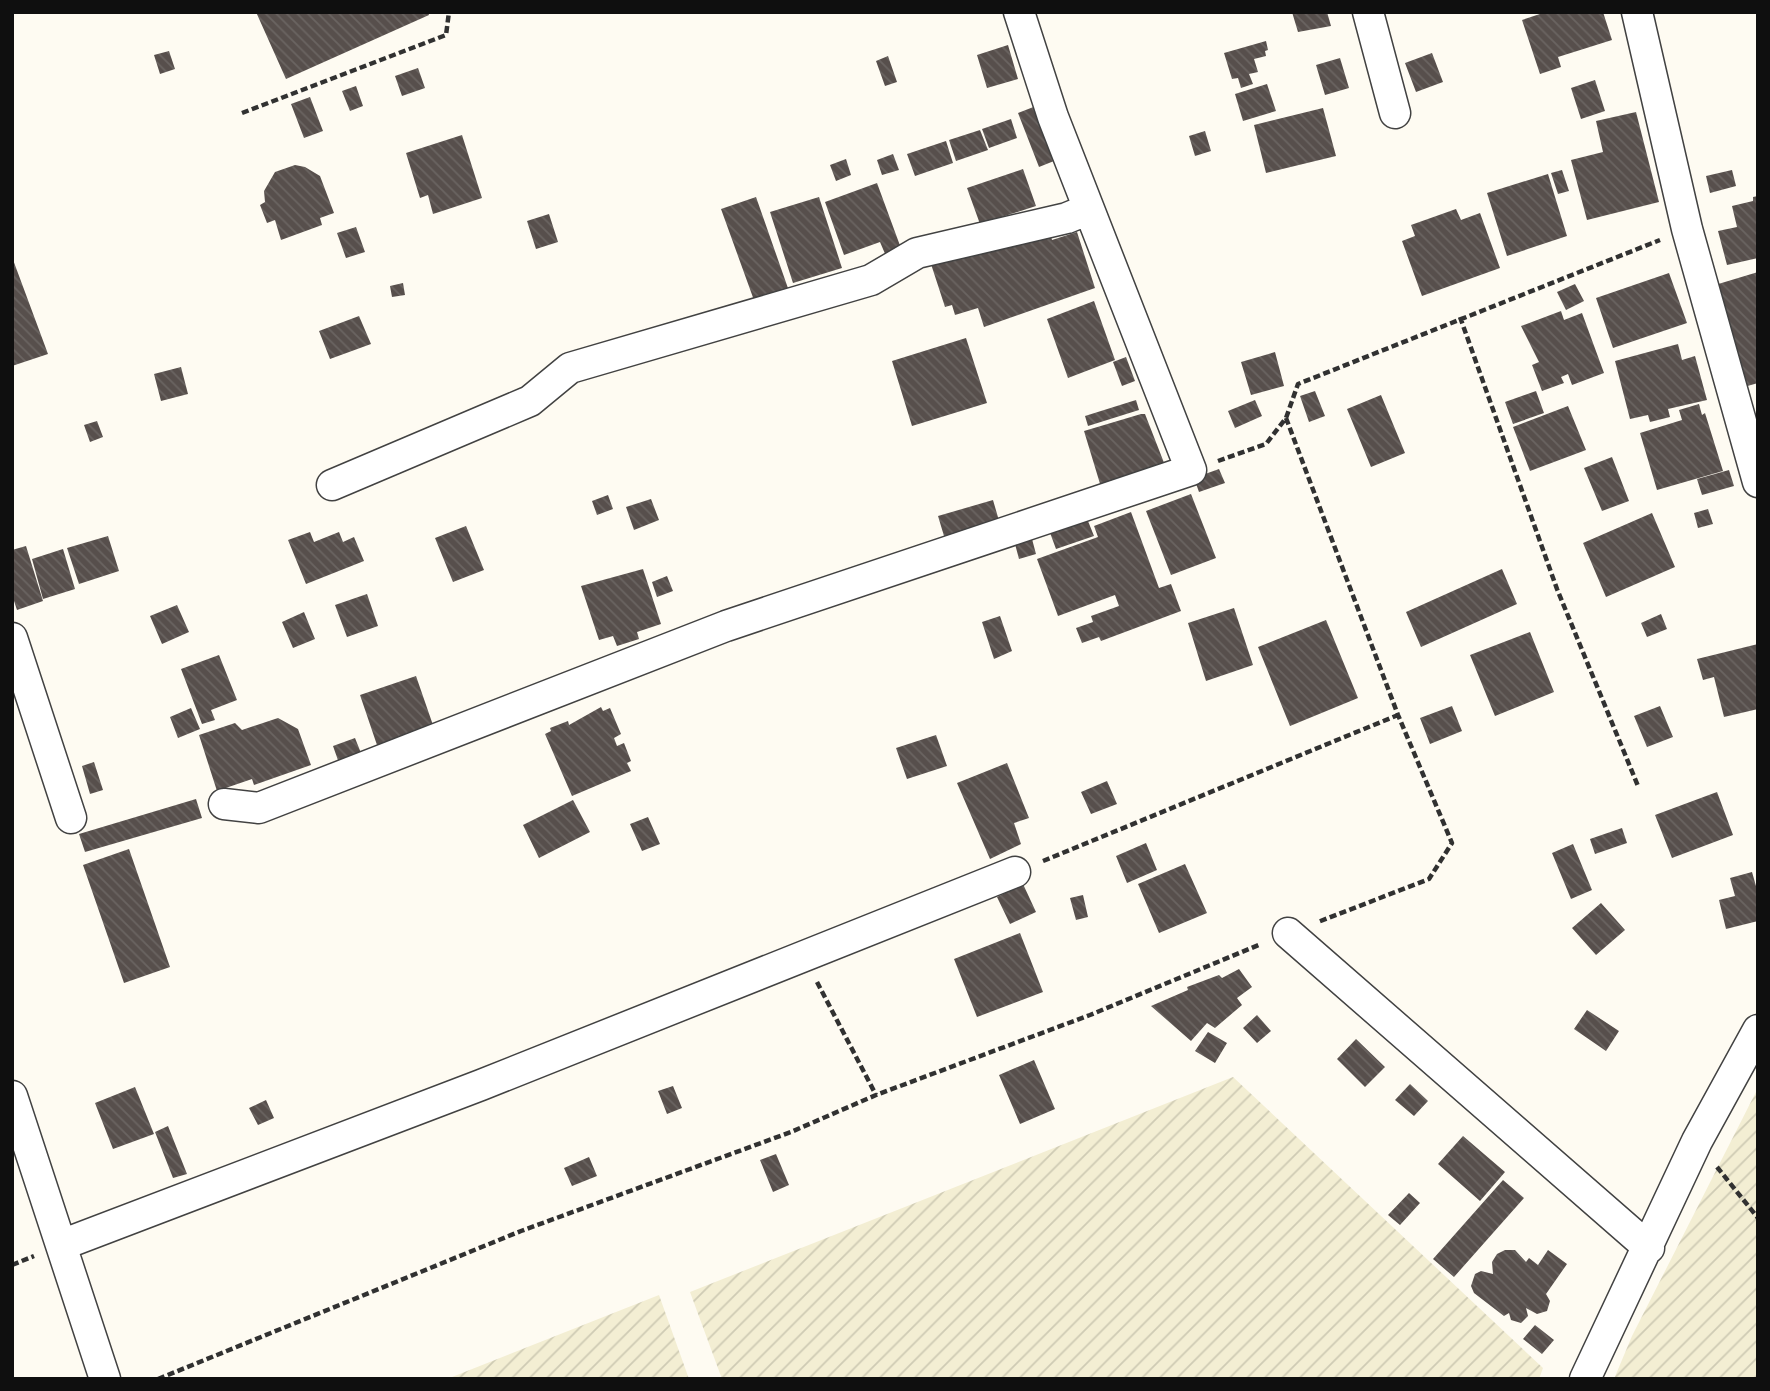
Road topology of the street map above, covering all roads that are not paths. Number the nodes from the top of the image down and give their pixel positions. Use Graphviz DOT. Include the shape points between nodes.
graph roads {
  1 [pos="1019,12"];
  2 [pos="1368,12"];
  3 [pos="1637,12"];
  4 [pos="1395,113"];
  5 [pos="1089,209"];
  6 [pos="1758,482"];
  7 [pos="332,485"];
  8 [pos="12,638"];
  9 [pos="224,804"];
  10 [pos="71,818"];
  11 [pos="1015,872"];
  12 [pos="1288,933"];
  13 [pos="1758,1030"];
  14 [pos="12,1096"];
  15 [pos="64,1244"];
  16 [pos="1649,1248"];
  17 [pos="105,1379"];
  18 [pos="1585,1379"];
  1 -- 5 [label="street"];
  2 -- 4 [label="street"];
  3 -- 6 [label="street" via="1687,229"];
  5 -- 7 [label="street" via="918,253 871,280 570,368 530,401"];
  5 -- 9 [label="street" via="1191,470 726,626 259,808"];
  8 -- 10 [label="street"];
  11 -- 15 [label="street" via="468,1090"];
  12 -- 16 [label="street"];
  13 -- 16 [label="street" via="1697,1142"];
  14 -- 15 [label="street"];
  15 -- 17 [label="street"];
  16 -- 18 [label="street"];
}
